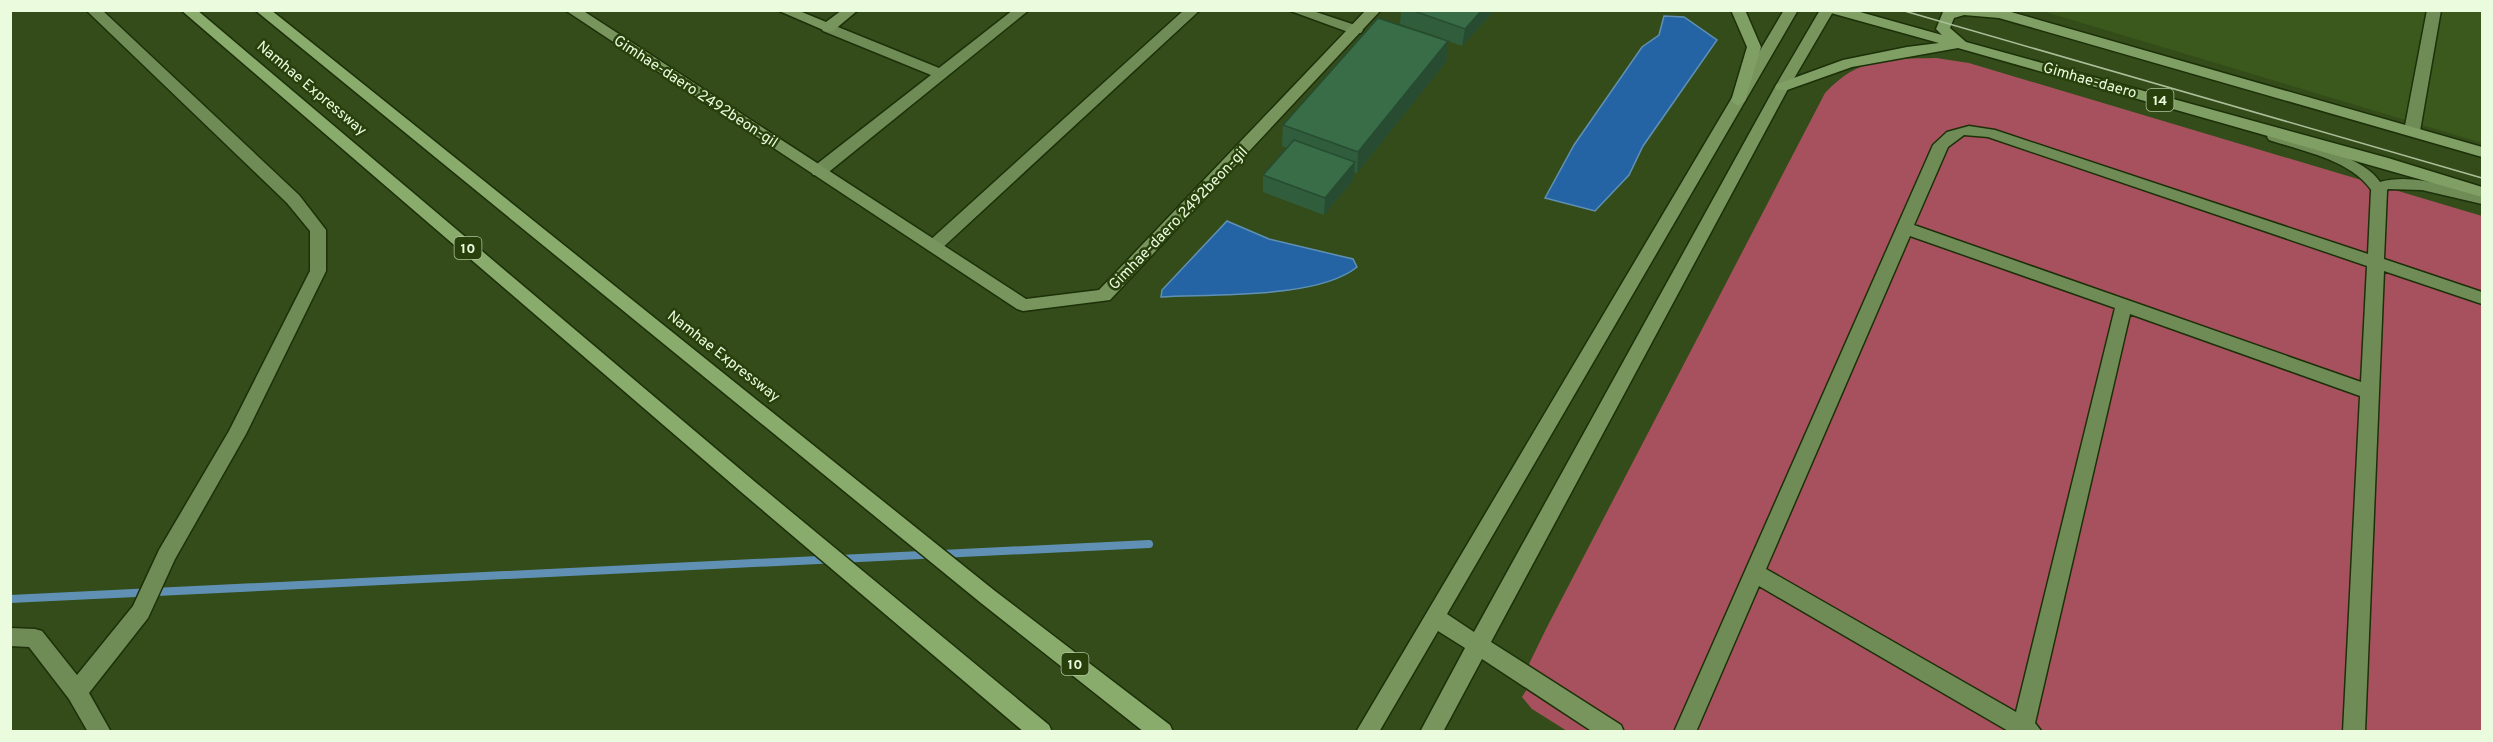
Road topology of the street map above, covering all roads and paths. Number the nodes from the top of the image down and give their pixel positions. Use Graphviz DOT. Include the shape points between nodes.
graph roads {
  1 [pos="93,10"];
  2 [pos="188,10"];
  3 [pos="572,10"];
  4 [pos="784,10"];
  5 [pos="851,10"];
  6 [pos="1022,10"];
  7 [pos="1193,10"];
  8 [pos="1295,10"];
  9 [pos="1374,10"];
  10 [pos="1737,10"];
  11 [pos="1791,10"];
  12 [pos="1827,10"];
  13 [pos="1836,10"];
  14 [pos="2434,10"];
  15 [pos="264,12"];
  16 [pos="1992,12"];
  17 [pos="828,28"];
  18 [pos="1356,30"];
  19 [pos="1963,45"];
  20 [pos="941,74"];
  21 [pos="1782,87"];
  22 [pos="2114,87"];
  23 [pos="1738,101"];
  24 [pos="2412,131"];
  25 [pos="2482,152"];
  26 [pos="819,171"];
  27 [pos="2379,191"];
  28 [pos="2482,192"];
  29 [pos="2482,200"];
  30 [pos="1905,228"];
  31 [pos="934,246"];
  32 [pos="2376,262"];
  33 [pos="2482,298"];
  34 [pos="2124,305"];
  35 [pos="2370,392"];
  36 [pos="1755,573"];
  37 [pos="1434,617"];
  38 [pos="10,637"];
  39 [pos="1478,645"];
  40 [pos="77,692"];
  41 [pos="2027,729"];
  42 [pos="100,732"];
  43 [pos="1041,732"];
  44 [pos="1162,732"];
  45 [pos="1367,732"];
  46 [pos="1431,732"];
  47 [pos="1612,732"];
  48 [pos="1686,732"];
  49 [pos="2354,732"];
  1 -- 40 [label="street" via="293,199 318,230 318,271 237,434 166,556 141,612"];
  2 -- 43 [label="highway, Namhae Expressway / 10"];
  3 -- 26 [label="main road, Gimhae-daero 2492beon-gil"];
  4 -- 17 [label="main road"];
  5 -- 17 [label="main road"];
  6 -- 20 [label="street"];
  7 -- 31 [label="street"];
  8 -- 18 [label="street"];
  9 -- 18 [label="main road, Gimhae-daero 2492beon-gil"];
  10 -- 23 [label="main road" via="1754,47"];
  11 -- 23 [label="main road"];
  12 -- 21 [label="main road"];
  13 -- 19 [label="main road, Gimhae-daero / 14"];
  14 -- 24 [label="street"];
  15 -- 44 [label="highway, Namhae Expressway / 10" via="988,597"];
  16 -- 19 [label="main road" via="1948,15 1943,28"];
  16 -- 24 [label="main road"];
  17 -- 20 [label="street"];
  18 -- 31 [label="main road, Gimhae-daero 2492beon-gil" via="1104,296 1023,304"];
  19 -- 21 [label="main road" via="1848,63"];
  19 -- 22 [label="main road, Gimhae-daero / 14"];
  20 -- 26 [label="street"];
  21 -- 39 [label="main road"];
  22 -- 27 [label="lane" via="2344,161 2370,177"];
  22 -- 28 [label="main road, Gimhae-daero / 14"];
  23 -- 37 [label="main road"];
  24 -- 25 [label="main road"];
  26 -- 31 [label="main road, Gimhae-daero 2492beon-gil"];
  27 -- 29 [label="lane" via="2384,185 2402,182"];
  27 -- 32 [label="street"];
  30 -- 32 [label="street" via="1941,145 1953,133 1968,129 1990,133"];
  30 -- 34 [label="street"];
  30 -- 36 [label="street"];
  32 -- 33 [label="street"];
  32 -- 35 [label="street"];
  34 -- 35 [label="street"];
  34 -- 41 [label="street"];
  35 -- 49 [label="street"];
  36 -- 41 [label="street"];
  36 -- 48 [label="street"];
  37 -- 39 [label="main road"];
  37 -- 45 [label="main road"];
  38 -- 40 [label="street" via="35,638"];
  39 -- 46 [label="main road"];
  39 -- 47 [label="main road"];
  40 -- 42 [label="street"];
}
